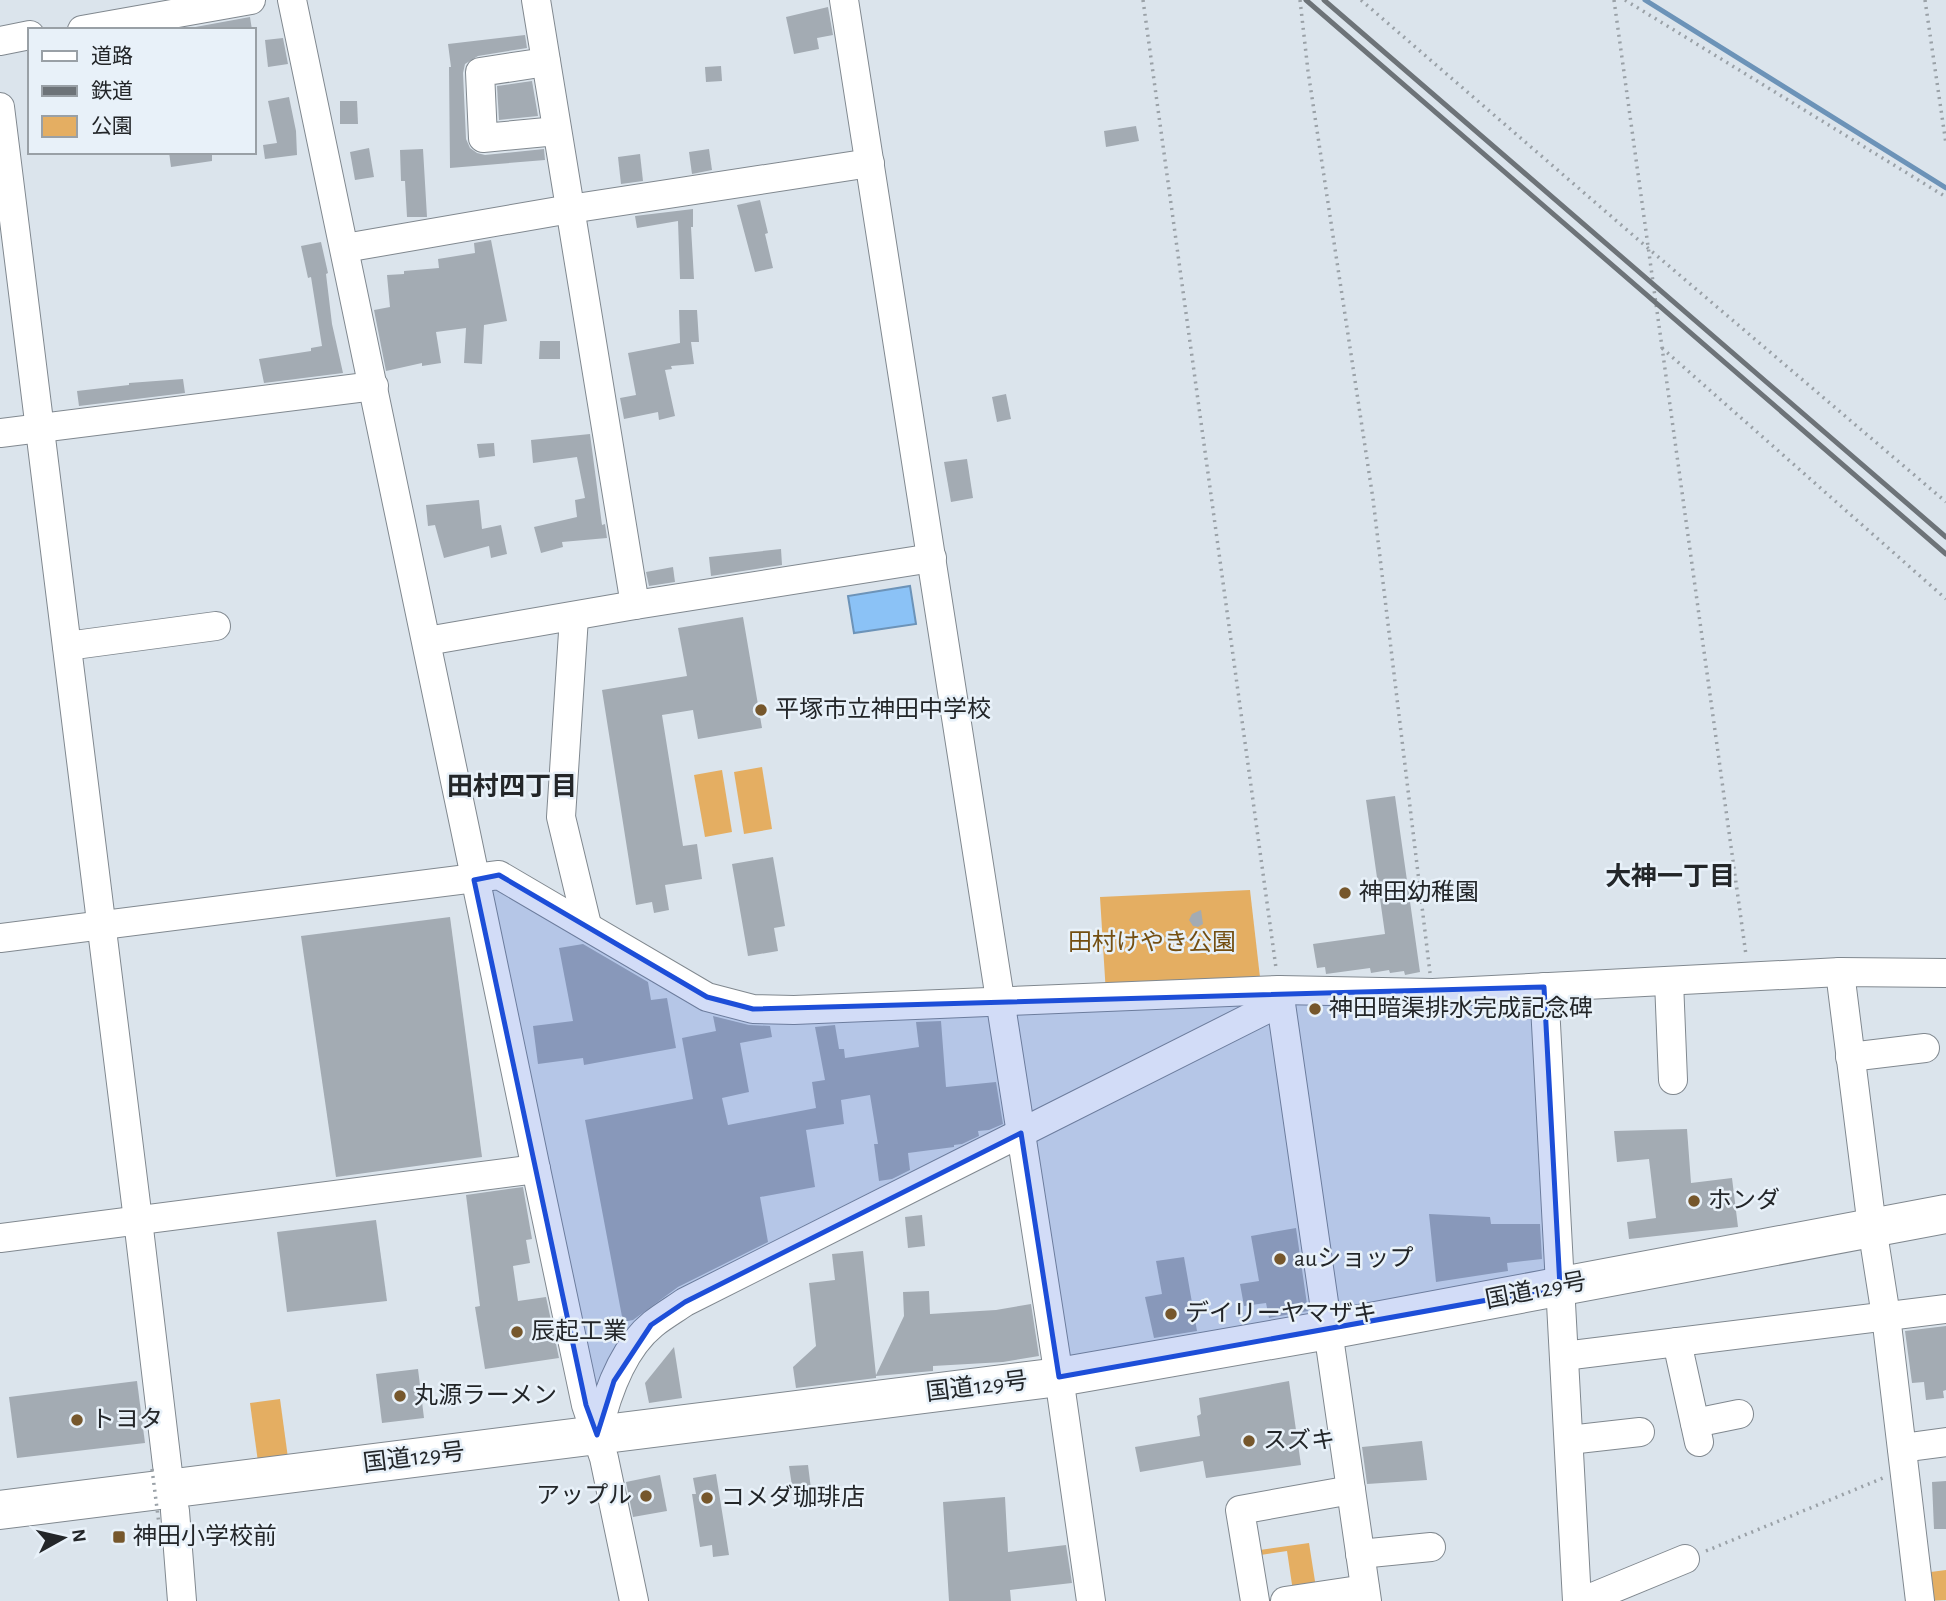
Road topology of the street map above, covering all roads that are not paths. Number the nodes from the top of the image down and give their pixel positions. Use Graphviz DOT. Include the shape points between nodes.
graph roads {
  1 [pos="251,0"];
  2 [pos="292,0"];
  3 [pos="537,0"];
  4 [pos="844,0"];
  5 [pos="93,28"];
  6 [pos="28,35"];
  7 [pos="0,41"];
  8 [pos="546,62"];
  9 [pos="0,107"];
  10 [pos="557,131"];
  11 [pos="870,163"];
  12 [pos="570,209"];
  13 [pos="345,248"];
  14 [pos="374,386"];
  15 [pos="41,428"];
  16 [pos="0,433"];
  17 [pos="932,558"];
  18 [pos="635,605"];
  19 [pos="574,617"];
  20 [pos="216,626"];
  21 [pos="427,641"];
  22 [pos="67,646"];
  23 [pos="474,880"];
  24 [pos="101,926"];
  25 [pos="587,926"];
  26 [pos="0,938"];
  27 [pos="1840,972"];
  28 [pos="1946,973"];
  29 [pos="1669,981"];
  30 [pos="1544,987"];
  31 [pos="1280,996"];
  32 [pos="1000,1002"];
  33 [pos="1925,1048"];
  34 [pos="1850,1057"];
  35 [pos="1673,1080"];
  36 [pos="1021,1133"];
  37 [pos="536,1169"];
  38 [pos="1946,1214"];
  39 [pos="138,1220"];
  40 [pos="0,1238"];
  41 [pos="1874,1239"];
  42 [pos="1946,1239"];
  43 [pos="1561,1298"];
  44 [pos="1946,1308"];
  45 [pos="1886,1316"];
  46 [pos="1330,1340"];
  47 [pos="1676,1342"];
  48 [pos="1564,1356"];
  49 [pos="1061,1388"];
  50 [pos="1739,1414"];
  51 [pos="1640,1432"];
  52 [pos="1569,1440"];
  53 [pos="1946,1443"];
  54 [pos="601,1446"];
  55 [pos="1903,1458"];
  56 [pos="1351,1490"];
  57 [pos="164,1501"];
  58 [pos="0,1510"];
  59 [pos="0,1534"];
  60 [pos="1432,1547"];
  61 [pos="1360,1554"];
  62 [pos="1685,1559"];
  63 [pos="1366,1595"];
  64 [pos="182,1601"];
  65 [pos="634,1601"];
  66 [pos="1091,1601"];
  67 [pos="1255,1601"];
  68 [pos="1285,1601"];
  69 [pos="1577,1601"];
  70 [pos="1583,1601"];
  71 [pos="1920,1601"];
  1 -- 5 [label="street"];
  2 -- 13 [label="street"];
  3 -- 8 [label="street"];
  4 -- 11 [label="street"];
  6 -- 7 [label="street"];
  8 -- 10 [label="street"];
  8 -- 10 [label="street" via="480,72 483,138"];
  9 -- 15 [label="street"];
  10 -- 12 [label="street"];
  11 -- 12 [label="street"];
  11 -- 17 [label="street"];
  12 -- 13 [label="street"];
  12 -- 18 [label="street"];
  13 -- 14 [label="street"];
  14 -- 15 [label="street"];
  14 -- 21 [label="street"];
  15 -- 16 [label="street"];
  15 -- 22 [label="street"];
  17 -- 18 [label="street"];
  17 -- 32 [label="street"];
  18 -- 19 [label="street"];
  19 -- 21 [label="street"];
  19 -- 25 [label="street" via="561,817"];
  20 -- 22 [label="street"];
  21 -- 23 [label="street"];
  22 -- 24 [label="street"];
  23 -- 24 [label="street"];
  23 -- 25 [label="street" via="499,875"];
  23 -- 37 [label="street"];
  24 -- 26 [label="street"];
  24 -- 39 [label="street"];
  25 -- 32 [label="street" via="707,997 754,1009"];
  27 -- 28 [label="street"];
  27 -- 29 [label="street"];
  27 -- 34 [label="street"];
  29 -- 30 [label="street"];
  29 -- 35 [label="street"];
  30 -- 31 [label="street"];
  30 -- 43 [label="street"];
  31 -- 32 [label="street"];
  31 -- 36 [label="street"];
  31 -- 46 [label="street"];
  32 -- 36 [label="street"];
  33 -- 34 [label="street"];
  34 -- 41 [label="street"];
  36 -- 49 [label="street"];
  36 -- 54 [label="street" via="685,1302 651,1325 614,1381 604,1408"];
  37 -- 39 [label="street"];
  37 -- 54 [label="street" via="586,1405"];
  38 -- 41 [label="highway, 国道129号"];
  39 -- 40 [label="street"];
  39 -- 57 [label="street"];
  41 -- 42 [label="highway, 国道129号"];
  41 -- 43 [label="highway, 国道129号"];
  41 -- 45 [label="street"];
  43 -- 46 [label="highway, 国道129号"];
  43 -- 48 [label="street"];
  44 -- 45 [label="street"];
  45 -- 47 [label="street"];
  45 -- 55 [label="street"];
  46 -- 49 [label="highway, 国道129号"];
  46 -- 56 [label="street"];
  47 -- 48 [label="street"];
  47 -- 50 [label="street" via="1697,1433"];
  48 -- 52 [label="street"];
  49 -- 54 [label="highway, 国道129号"];
  49 -- 66 [label="street"];
  51 -- 52 [label="street"];
  52 -- 69 [label="street"];
  53 -- 55 [label="street"];
  54 -- 57 [label="highway, 国道129号"];
  54 -- 65 [label="street"];
  55 -- 71 [label="street"];
  56 -- 61 [label="street"];
  56 -- 67 [label="street" via="1240,1510"];
  57 -- 58 [label="highway, 国道129号"];
  57 -- 59 [label="highway, 国道129号"];
  57 -- 64 [label="street"];
  60 -- 61 [label="street"];
  61 -- 63 [label="street"];
  62 -- 70 [label="street"];
  63 -- 68 [label="street"];
}
